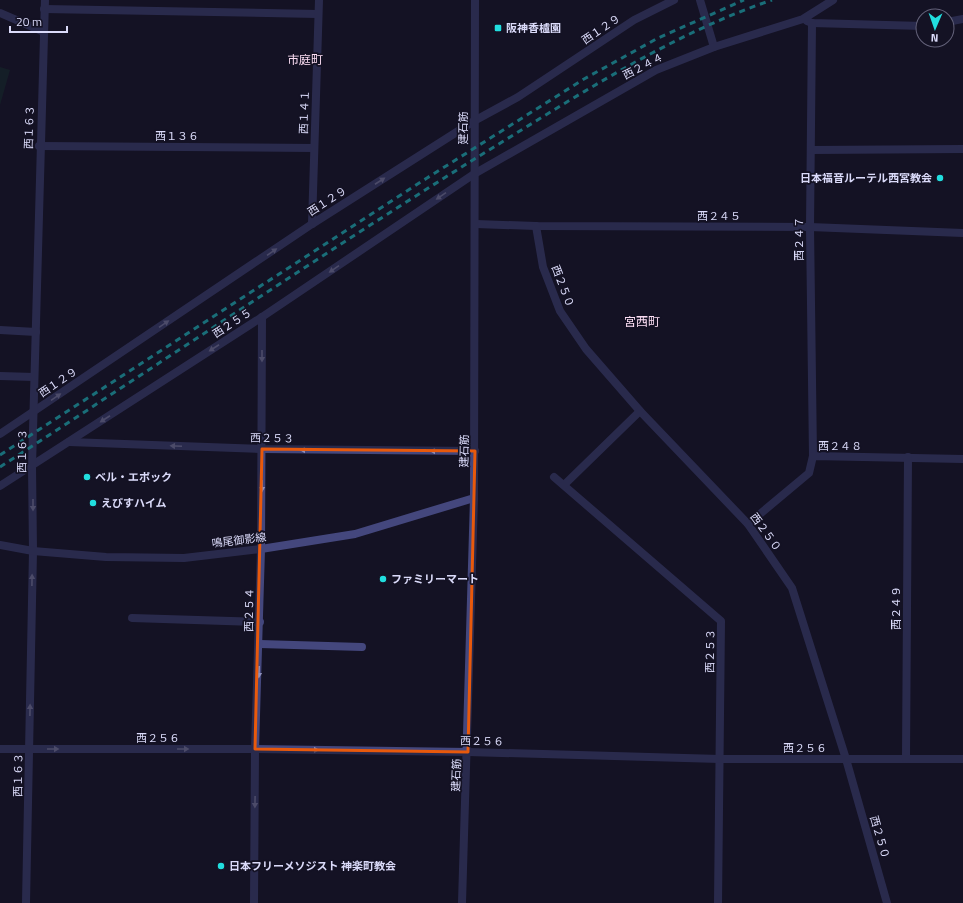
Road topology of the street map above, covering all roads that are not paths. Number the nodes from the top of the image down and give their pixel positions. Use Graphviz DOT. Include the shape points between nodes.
graph roads {
  1 [pos="45,0"];
  2 [pos="319,0"];
  3 [pos="474,0"];
  4 [pos="674,0"];
  5 [pos="700,0"];
  6 [pos="833,0"];
  7 [pos="44,9"];
  8 [pos="0,13"];
  9 [pos="318,14"];
  10 [pos="803,19"];
  11 [pos="812,23"];
  12 [pos="915,26"];
  13 [pos="44,32"];
  14 [pos="714,47"];
  15 [pos="474,121"];
  16 [pos="39,146"];
  17 [pos="314,148"];
  18 [pos="963,149"];
  19 [pos="811,150"];
  20 [pos="474,174"];
  21 [pos="312,224"];
  22 [pos="476,224"];
  23 [pos="536,226"];
  24 [pos="810,227"];
  25 [pos="963,233"];
  26 [pos="262,317"];
  27 [pos="0,330"];
  28 [pos="36,332"];
  29 [pos="0,376"];
  30 [pos="34,377"];
  31 [pos="34,412"];
  32 [pos="640,412"];
  33 [pos="0,434"];
  34 [pos="69,442"];
  35 [pos="262,449"];
  36 [pos="475,452"];
  37 [pos="813,456"];
  38 [pos="908,458"];
  39 [pos="963,459"];
  40 [pos="32,466"];
  41 [pos="554,477"];
  42 [pos="564,485"];
  43 [pos="0,486"];
  44 [pos="474,498"];
  45 [pos="748,524"];
  46 [pos="0,545"];
  47 [pos="261,549"];
  48 [pos="33,551"];
  49 [pos="132,618"];
  50 [pos="260,622"];
  51 [pos="260,644"];
  52 [pos="362,648"];
  53 [pos="0,749"];
  54 [pos="29,749"];
  55 [pos="255,749"];
  56 [pos="468,752"];
  57 [pos="720,759"];
  58 [pos="846,759"];
  59 [pos="906,759"];
  60 [pos="963,759"];
  61 [pos="26,903"];
  62 [pos="254,903"];
  63 [pos="462,903"];
  64 [pos="718,903"];
  65 [pos="887,903"];
  1 -- 7 [label="street, 西１６３"];
  2 -- 9 [label="street, 西１４１"];
  3 -- 15 [label="street, 建石筋"];
  4 -- 15 [label="street, 西１２９" via="634,20 518,97"];
  5 -- 14 [label="street"];
  6 -- 10 [label="street, 西２４４"];
  7 -- 9 [label="street"];
  7 -- 13 [label="street, 西１６３"];
  8 -- 13 [label="street"];
  9 -- 17 [label="street, 西１４１"];
  10 -- 11 [label="street"];
  10 -- 14 [label="street, 西２４４"];
  11 -- 12 [label="street"];
  11 -- 19 [label="street, 西２４７"];
  13 -- 16 [label="street, 西１６３"];
  14 -- 20 [label="street, 西２４４" via="656,70"];
  15 -- 20 [label="street, 建石筋"];
  21 -- 15 [label="street, 西１２９, one-way"];
  16 -- 17 [label="street, 西１３６"];
  16 -- 28 [label="street, 西１６３"];
  17 -- 21 [label="street, 西１４１"];
  18 -- 19 [label="street"];
  19 -- 24 [label="street, 西２４７"];
  20 -- 22 [label="street, 建石筋"];
  20 -- 26 [label="street, 西２５５, one-way"];
  31 -- 21 [label="street, 西１２９, one-way"];
  22 -- 23 [label="street, 西２４５"];
  22 -- 36 [label="street, 建石筋"];
  23 -- 24 [label="street, 西２４５"];
  23 -- 32 [label="street, 西２５０" via="543,267 560,311 586,349"];
  24 -- 25 [label="street, 西２４５"];
  24 -- 37 [label="street, 西２４７"];
  26 -- 34 [label="street, 西２５５, one-way"];
  26 -- 35 [label="street, 西２５４, one-way"];
  27 -- 28 [label="street"];
  28 -- 30 [label="street, 西１６３"];
  29 -- 30 [label="street"];
  30 -- 31 [label="street, 西１６３"];
  31 -- 33 [label="street, 西１２９"];
  31 -- 40 [label="street, 西１６３"];
  32 -- 42 [label="street"];
  32 -- 45 [label="street, 西２５０"];
  35 -- 34 [label="street, 西２５３, one-way"];
  34 -- 40 [label="street, 西２５５"];
  36 -- 35 [label="street, 西２５３, one-way"];
  35 -- 47 [label="street, 西２５４, one-way"];
  36 -- 44 [label="street, 建石筋"];
  37 -- 38 [label="street, 西２４８"];
  37 -- 45 [label="street, 西２４８" via="809,473"];
  38 -- 39 [label="street, 西２４８"];
  38 -- 59 [label="street, 西２４９"];
  40 -- 43 [label="street, 西２５５"];
  40 -- 48 [label="street, 西１６３, one-way"];
  41 -- 42 [label="street, 西２５３"];
  42 -- 57 [label="street, 西２５３" via="721,620"];
  44 -- 47 [label="street, 鳴尾御影線" via="355,534"];
  44 -- 56 [label="street, 建石筋"];
  45 -- 58 [label="street, 西２５０" via="792,588"];
  46 -- 48 [label="street, 鳴尾御影線"];
  47 -- 48 [label="street, 鳴尾御影線" via="184,558 106,557"];
  47 -- 50 [label="street, 西２５４"];
  54 -- 48 [label="street, 西１６３, one-way"];
  49 -- 50 [label="street"];
  50 -- 51 [label="street, 西２５４"];
  51 -- 52 [label="street"];
  51 -- 55 [label="street, 西２５４, one-way"];
  53 -- 54 [label="street, 西２５６"];
  54 -- 55 [label="street, 西２５６, one-way"];
  54 -- 61 [label="street, 西１６３"];
  55 -- 56 [label="street, 西２５６, one-way"];
  55 -- 62 [label="street, 西２５４, one-way"];
  56 -- 57 [label="street, 西２５６"];
  56 -- 63 [label="street, 建石筋"];
  57 -- 58 [label="street, 西２５６"];
  57 -- 64 [label="street, 西２５３"];
  58 -- 59 [label="street, 西２５６"];
  58 -- 65 [label="street, 西２５０"];
  59 -- 60 [label="street, 西２５６"];
}
